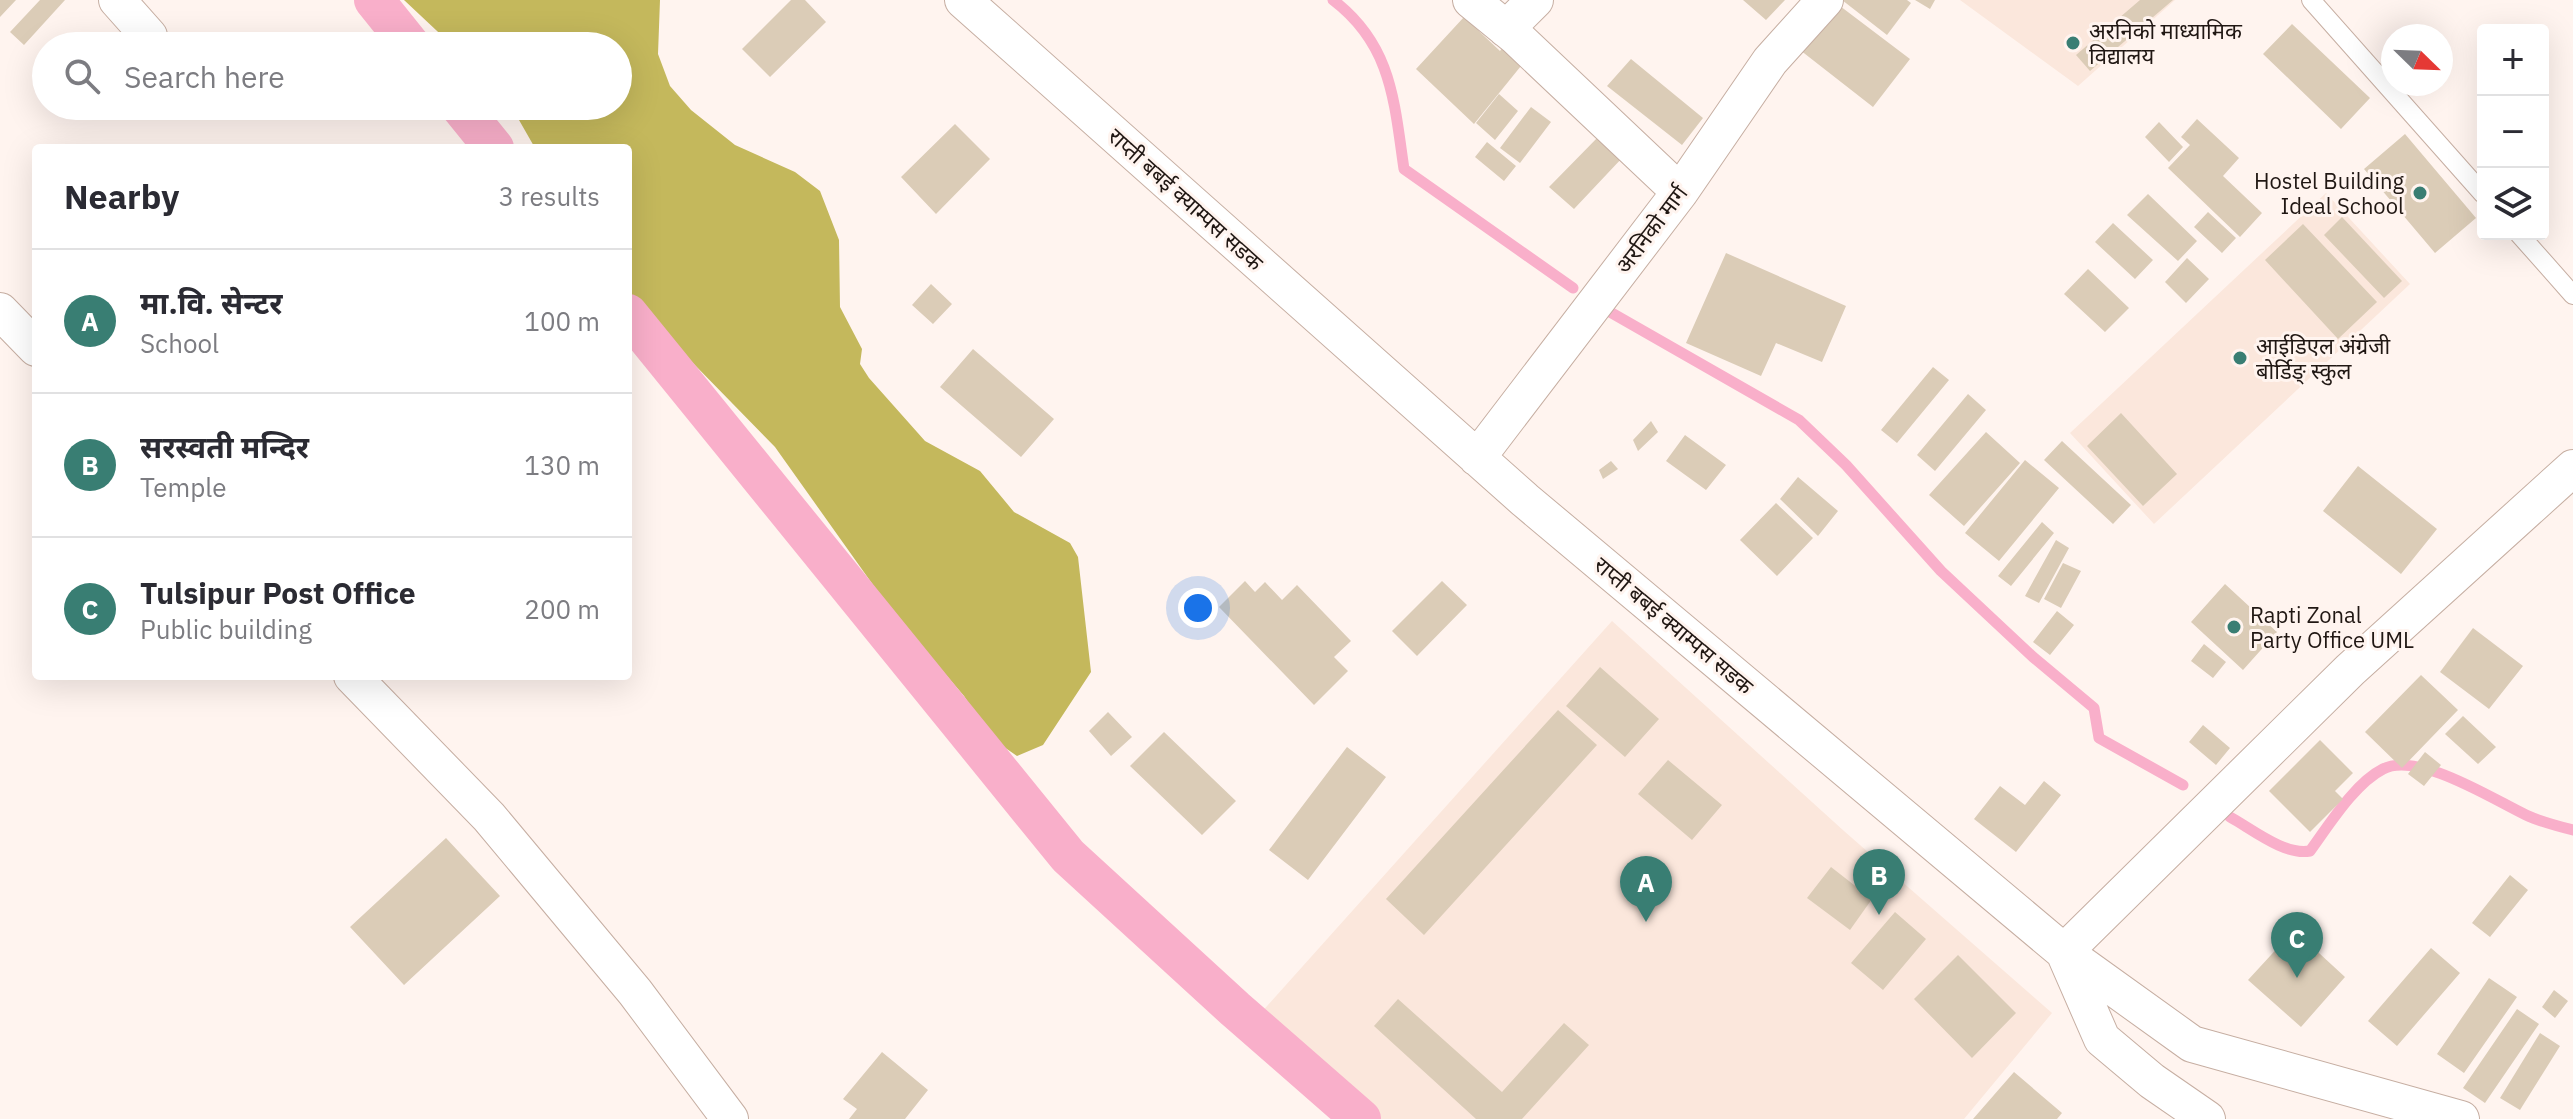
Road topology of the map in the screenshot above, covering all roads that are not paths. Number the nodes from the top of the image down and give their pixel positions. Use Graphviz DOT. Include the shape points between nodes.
graph roads {
  1 [pos="117,0"];
  2 [pos="963,0"];
  3 [pos="1471,0"];
  4 [pos="1535,0"];
  5 [pos="1825,0"];
  6 [pos="2311,0"];
  7 [pos="1506,29"];
  8 [pos="145,32"];
  9 [pos="2477,187"];
  10 [pos="1680,192"];
  11 [pos="2524,240"];
  12 [pos="2573,295"];
  13 [pos="0,311"];
  14 [pos="32,344"];
  15 [pos="1477,458"];
  16 [pos="2573,468"];
  17 [pos="356,680"];
  18 [pos="2064,952"];
  19 [pos="730,1119"];
  20 [pos="2207,1119"];
  21 [pos="2461,1119"];
  1 -- 8 [label="street"];
  2 -- 15 [label="street, राप्ती बबई क्याम्पस सडक"];
  3 -- 7 [label="street"];
  4 -- 7 [label="street"];
  5 -- 10 [label="street, अरनिको मार्ग" via="1770,61"];
  6 -- 9 [label="lane"];
  7 -- 10 [label="street"];
  10 -- 15 [label="street, अरनिको मार्ग"];
  11 -- 12 [label="lane"];
  13 -- 14 [label="street"];
  15 -- 18 [label="street, राप्ती बबई क्याम्पस सडक"];
  16 -- 18 [label="street" via="2350,670"];
  17 -- 19 [label="street" via="489,817 635,992"];
  18 -- 20 [label="street" via="2102,1039"];
  18 -- 21 [label="street, राप्ती बबई क्याम्पस सडक" via="2192,1044"];
}
